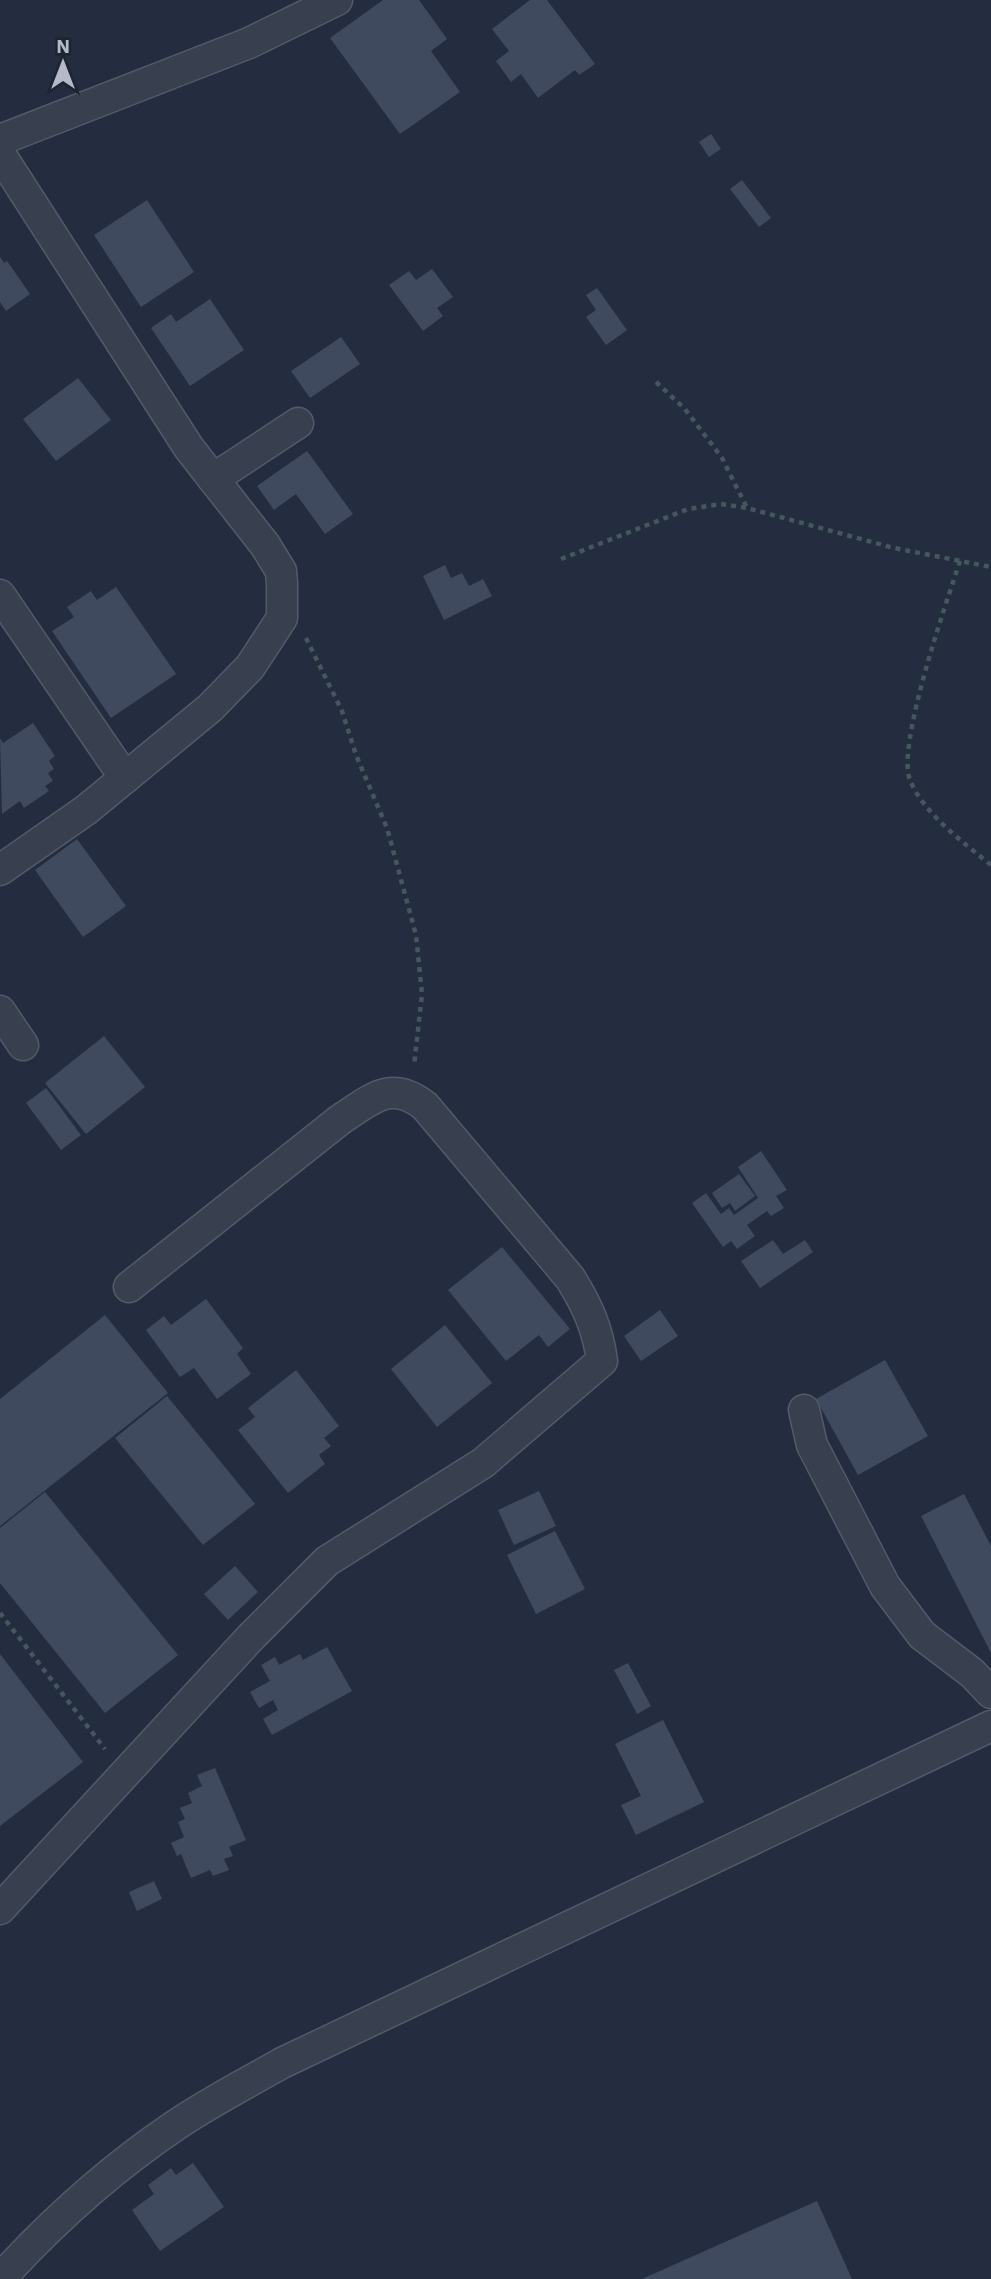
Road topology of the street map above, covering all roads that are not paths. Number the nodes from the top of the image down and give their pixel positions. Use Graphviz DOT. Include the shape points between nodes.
graph roads {
  1 [pos="337,0"];
  2 [pos="0,140"];
  3 [pos="0,153"];
  4 [pos="298,423"];
  5 [pos="213,480"];
  6 [pos="0,595"];
  7 [pos="125,778"];
  8 [pos="0,870"];
  9 [pos="0,1011"];
  10 [pos="23,1045"];
  11 [pos="129,1287"];
  12 [pos="804,1410"];
  13 [pos="991,1693"];
  14 [pos="991,1726"];
  15 [pos="0,1909"];
  16 [pos="0,2279"];
  1 -- 2 [label="street" via="249,43"];
  3 -- 5 [label="street"];
  4 -- 5 [label="street"];
  5 -- 7 [label="street" via="281,571 282,618 250,667 211,708"];
  6 -- 7 [label="street"];
  7 -- 8 [label="street"];
  9 -- 10 [label="street"];
  11 -- 15 [label="street" via="341,1119 374,1097 396,1091 411,1095 425,1107 570,1278 588,1307 602,1361 483,1463 327,1561"];
  12 -- 13 [label="street" via="812,1445 885,1586 922,1635"];
  14 -- 16 [label="street" via="282,2063 155,2141 93,2189"];
}
